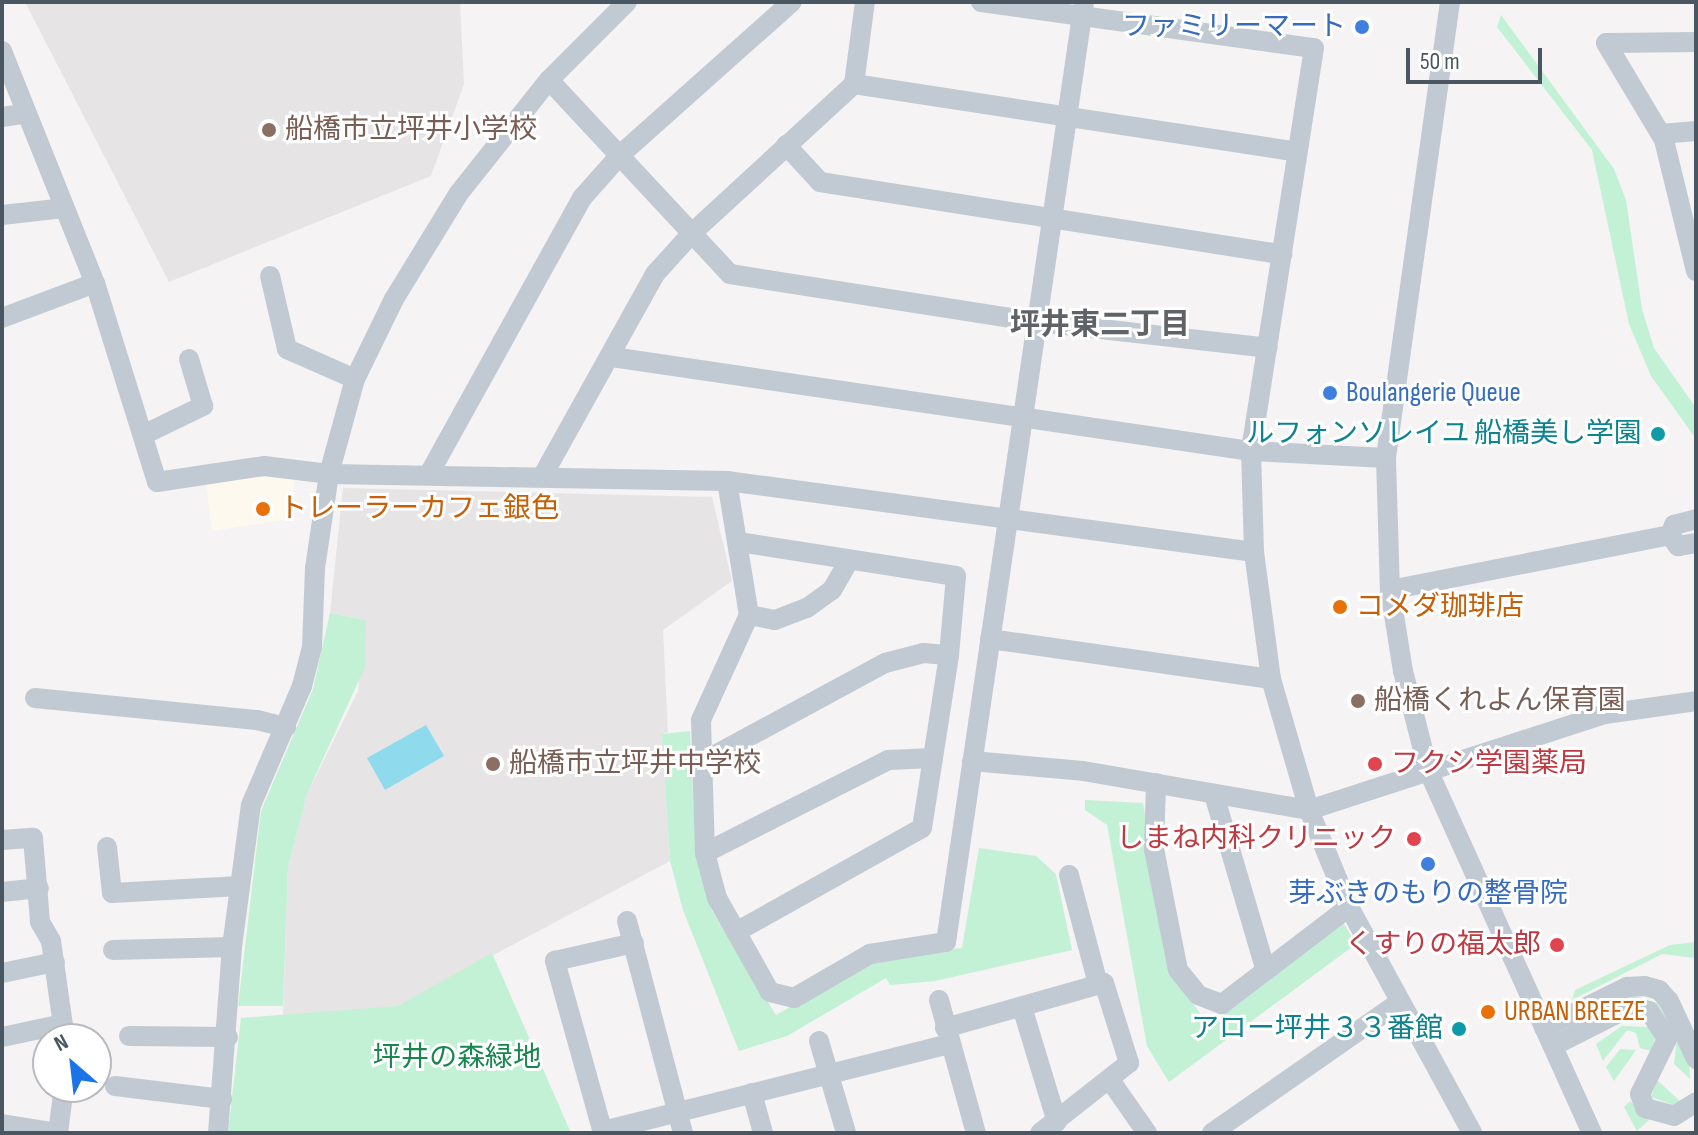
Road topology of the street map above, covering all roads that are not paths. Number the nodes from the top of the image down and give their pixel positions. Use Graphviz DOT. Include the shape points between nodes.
graph roads {
  1 [pos="627,2"];
  2 [pos="792,2"];
  3 [pos="865,2"];
  4 [pos="981,2"];
  5 [pos="1450,2"];
  6 [pos="1083,7"];
  7 [pos="1696,42"];
  8 [pos="2,51"];
  9 [pos="549,80"];
  10 [pos="854,84"];
  11 [pos="24,114"];
  12 [pos="2,117"];
  13 [pos="1068,118"];
  14 [pos="1696,131"];
  15 [pos="1661,134"];
  16 [pos="786,145"];
  17 [pos="1296,152"];
  18 [pos="620,155"];
  19 [pos="64,208"];
  20 [pos="2,215"];
  21 [pos="1053,220"];
  22 [pos="1690,225"];
  23 [pos="692,233"];
  24 [pos="1282,254"];
  25 [pos="1696,271"];
  26 [pos="270,276"];
  27 [pos="95,283"];
  28 [pos="2,318"];
  29 [pos="1038,322"];
  30 [pos="1268,348"];
  31 [pos="612,357"];
  32 [pos="189,359"];
  33 [pos="355,379"];
  34 [pos="1023,417"];
  35 [pos="143,435"];
  36 [pos="1251,451"];
  37 [pos="1386,458"];
  38 [pos="329,474"];
  39 [pos="429,474"];
  40 [pos="542,477"];
  41 [pos="727,481"];
  42 [pos="1696,519"];
  43 [pos="1008,520"];
  44 [pos="1670,535"];
  45 [pos="738,542"];
  46 [pos="1696,543"];
  47 [pos="1254,552"];
  48 [pos="849,560"];
  49 [pos="1390,590"];
  50 [pos="749,615"];
  51 [pos="990,639"];
  52 [pos="949,655"];
  53 [pos="1271,679"];
  54 [pos="35,698"];
  55 [pos="1696,701"];
  56 [pos="286,727"];
  57 [pos="933,758"];
  58 [pos="972,761"];
  59 [pos="702,762"];
  60 [pos="1428,770"];
  61 [pos="1156,783"];
  62 [pos="1215,798"];
  63 [pos="1309,810"];
  64 [pos="2,840"];
  65 [pos="107,847"];
  66 [pos="705,853"];
  67 [pos="1069,875"];
  68 [pos="240,886"];
  69 [pos="39,888"];
  70 [pos="2,892"];
  71 [pos="1349,907"];
  72 [pos="627,921"];
  73 [pos="736,932"];
  74 [pos="634,943"];
  75 [pos="232,947"];
  76 [pos="113,950"];
  77 [pos="55,962"];
  78 [pos="1266,971"];
  79 [pos="2,973"];
  80 [pos="1098,984"];
  81 [pos="939,1000"];
  82 [pos="1400,1002"];
  83 [pos="1022,1007"];
  84 [pos="63,1023"];
  85 [pos="32,1035"];
  86 [pos="129,1036"];
  87 [pos="947,1036"];
  88 [pos="2,1037"];
  89 [pos="228,1037"];
  90 [pos="1548,1037"];
  91 [pos="819,1041"];
  92 [pos="1696,1059"];
  93 [pos="828,1073"];
  94 [pos="1110,1080"];
  95 [pos="115,1086"];
  96 [pos="752,1093"];
  97 [pos="222,1099"];
  98 [pos="1696,1102"];
  99 [pos="62,1103"];
  100 [pos="680,1123"];
  101 [pos="2,1124"];
  102 [pos="1050,1129"];
  103 [pos="603,1132"];
  104 [pos="58,1133"];
  105 [pos="218,1133"];
  106 [pos="763,1133"];
  107 [pos="846,1133"];
  108 [pos="976,1133"];
  109 [pos="1147,1133"];
  110 [pos="1212,1133"];
  111 [pos="1472,1133"];
  112 [pos="1592,1133"];
  1 -- 9 [label="street"];
  2 -- 18 [label="street"];
  3 -- 10 [label="street"];
  4 -- 6 [label="street"];
  5 -- 37 [label="street"];
  6 -- 13 [label="street"];
  6 -- 17 [label="street" via="1314,48"];
  7 -- 15 [label="street" via="1606,43"];
  8 -- 11 [label="street"];
  9 -- 18 [label="street"];
  9 -- 33 [label="street" via="459,193 394,299"];
  10 -- 13 [label="street"];
  10 -- 16 [label="street"];
  11 -- 12 [label="street"];
  11 -- 19 [label="street"];
  13 -- 17 [label="street"];
  13 -- 21 [label="street"];
  14 -- 15 [label="street"];
  15 -- 22 [label="street"];
  16 -- 21 [label="street" via="820,182"];
  16 -- 23 [label="street"];
  17 -- 24 [label="street"];
  18 -- 23 [label="street"];
  18 -- 39 [label="street" via="582,198"];
  19 -- 20 [label="street"];
  19 -- 27 [label="street"];
  21 -- 24 [label="street"];
  21 -- 29 [label="street"];
  22 -- 25 [label="street"];
  23 -- 29 [label="street" via="730,274"];
  23 -- 31 [label="street" via="655,274"];
  24 -- 30 [label="street"];
  26 -- 33 [label="street" via="287,349"];
  27 -- 28 [label="street"];
  27 -- 35 [label="street"];
  29 -- 30 [label="street"];
  29 -- 34 [label="street"];
  30 -- 36 [label="street"];
  31 -- 34 [label="street"];
  31 -- 40 [label="street"];
  32 -- 35 [label="street" via="203,406"];
  33 -- 38 [label="street"];
  34 -- 36 [label="street"];
  34 -- 43 [label="street"];
  35 -- 38 [label="street" via="157,482 264,466"];
  36 -- 37 [label="street"];
  36 -- 47 [label="street"];
  37 -- 49 [label="street"];
  38 -- 39 [label="street"];
  38 -- 56 [label="street" via="315,568 312,647"];
  39 -- 40 [label="street"];
  40 -- 41 [label="street"];
  41 -- 43 [label="street"];
  41 -- 45 [label="street"];
  42 -- 44 [label="street" via="1674,525"];
  43 -- 47 [label="street"];
  43 -- 51 [label="street"];
  44 -- 46 [label="street" via="1678,546"];
  44 -- 49 [label="street"];
  45 -- 48 [label="street"];
  45 -- 50 [label="street"];
  47 -- 53 [label="street"];
  48 -- 50 [label="street" via="832,590 807,608 775,620"];
  48 -- 52 [label="street" via="956,576"];
  49 -- 60 [label="street" via="1403,671"];
  50 -- 59 [label="street" via="701,720"];
  51 -- 53 [label="street"];
  51 -- 58 [label="street"];
  52 -- 57 [label="street"];
  52 -- 59 [label="street" via="924,653 885,663"];
  53 -- 63 [label="street"];
  54 -- 56 [label="street"];
  55 -- 60 [label="street" via="1605,714"];
  56 -- 68 [label="street" via="251,805"];
  57 -- 66 [label="street" via="888,760"];
  57 -- 73 [label="street" via="922,828"];
  58 -- 61 [label="street"];
  58 -- 73 [label="street" via="946,942 870,954 794,998 770,992"];
  59 -- 66 [label="street"];
  60 -- 63 [label="street"];
  60 -- 90 [label="street"];
  61 -- 62 [label="street"];
  61 -- 78 [label="street" via="1154,849 1178,970 1198,995 1222,1004"];
  62 -- 63 [label="street"];
  62 -- 78 [label="street"];
  63 -- 71 [label="street"];
  64 -- 69 [label="street" via="33,838"];
  65 -- 68 [label="street" via="112,893"];
  66 -- 73 [label="street" via="717,898"];
  67 -- 80 [label="street"];
  68 -- 75 [label="street"];
  69 -- 70 [label="street"];
  69 -- 77 [label="street" via="40,922"];
  71 -- 78 [label="street"];
  71 -- 82 [label="street"];
  72 -- 74 [label="street"];
  74 -- 100 [label="street"];
  74 -- 103 [label="street" via="555,961"];
  75 -- 76 [label="street"];
  75 -- 89 [label="street"];
  77 -- 79 [label="street"];
  77 -- 84 [label="street"];
  80 -- 83 [label="street"];
  80 -- 94 [label="street" via="1104,983 1129,1063"];
  81 -- 87 [label="street"];
  82 -- 110 [label="street"];
  82 -- 111 [label="street"];
  83 -- 87 [label="street"];
  83 -- 102 [label="street"];
  85 -- 88 [label="street"];
  86 -- 89 [label="street"];
  87 -- 93 [label="street"];
  87 -- 108 [label="street"];
  89 -- 97 [label="street"];
  90 -- 92 [label="street" via="1627,987 1645,986 1659,990 1669,1001"];
  90 -- 98 [label="street" via="1633,1009 1649,1011 1660,1020 1667,1039 1640,1094 1645,1108 1674,1116"];
  90 -- 112 [label="street"];
  91 -- 93 [label="street"];
  93 -- 96 [label="street"];
  93 -- 107 [label="street"];
  94 -- 102 [label="street"];
  94 -- 109 [label="street"];
  95 -- 97 [label="street"];
  96 -- 100 [label="street"];
  96 -- 106 [label="street"];
  97 -- 105 [label="street"];
  99 -- 104 [label="street"];
  100 -- 103 [label="street"];
  101 -- 104 [label="street"];
}
